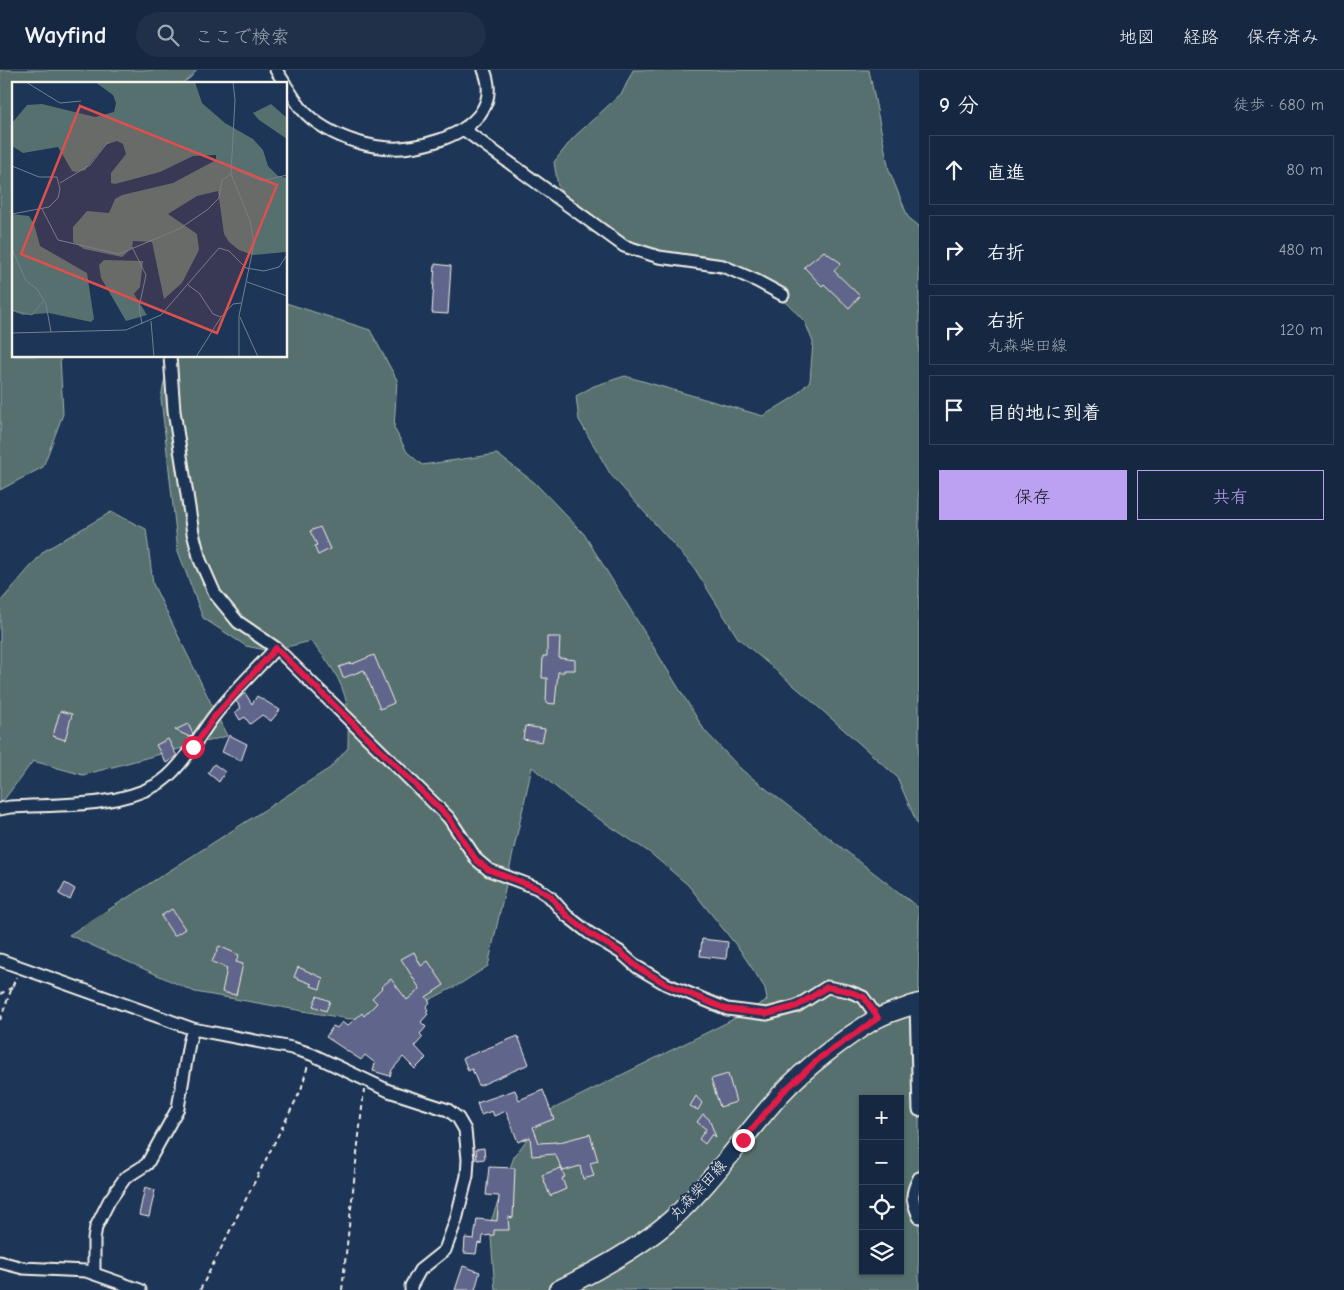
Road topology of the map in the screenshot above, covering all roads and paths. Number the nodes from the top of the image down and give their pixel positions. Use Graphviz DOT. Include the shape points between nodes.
graph roads {
  1 [pos="276,70"];
  2 [pos="484,70"];
  3 [pos="284,82"];
  4 [pos="288,88"];
  5 [pos="463,129"];
  6 [pos="783,295"];
  7 [pos="170,358"];
  8 [pos="276,648"];
  9 [pos="0,809"];
  10 [pos="0,960"];
  11 [pos="20,968"];
  12 [pos="12,987"];
  13 [pos="0,994"];
  14 [pos="918,1003"];
  15 [pos="878,1018"];
  16 [pos="0,1020"];
  17 [pos="193,1029"];
  18 [pos="310,1054"];
  19 [pos="365,1080"];
  20 [pos="919,1110"];
  21 [pos="919,1178"];
  22 [pos="919,1217"];
  23 [pos="0,1262"];
  24 [pos="94,1273"];
  25 [pos="140,1290"];
  26 [pos="200,1290"];
  27 [pos="342,1290"];
  28 [pos="411,1290"];
  29 [pos="558,1290"];
  1 -- 3 [label="street"];
  2 -- 5 [label="street" via="489,81 486,107"];
  4 -- 5 [label="street" via="315,121 356,142 382,148 409,148"];
  5 -- 6 [label="street" via="624,246 659,257 723,266"];
  7 -- 8 [label="street" via="185,489 200,560 215,594 238,622"];
  8 -- 9 [label="street" via="215,716 172,771 156,785 123,798 105,801"];
  8 -- 15 [label="street" via="449,818 476,860 489,870 550,896 566,915 637,967 666,984 726,1009 767,1014 797,1006 827,987 864,997"];
  10 -- 11 [label="street"];
  11 -- 12 [label="path"];
  11 -- 17 [label="street"];
  12 -- 13 [label="path"];
  12 -- 16 [label="path"];
  14 -- 15 [label="main road, 丸森柴田線"];
  14 -- 20 [label="street"];
  15 -- 29 [label="main road, 丸森柴田線" via="821,1057 782,1093 705,1186 670,1220 594,1272"];
  17 -- 18 [label="street"];
  17 -- 24 [label="street" via="178,1108 147,1164 125,1178 109,1201 96,1227"];
  18 -- 19 [label="street"];
  18 -- 26 [label="path" via="301,1090"];
  19 -- 27 [label="path"];
  19 -- 28 [label="street" via="448,1110 465,1130 468,1176 456,1220 445,1250 420,1270"];
  21 -- 22 [label="street" via="912,1199"];
  23 -- 24 [label="street" via="22,1268"];
  24 -- 25 [label="street"];
}
